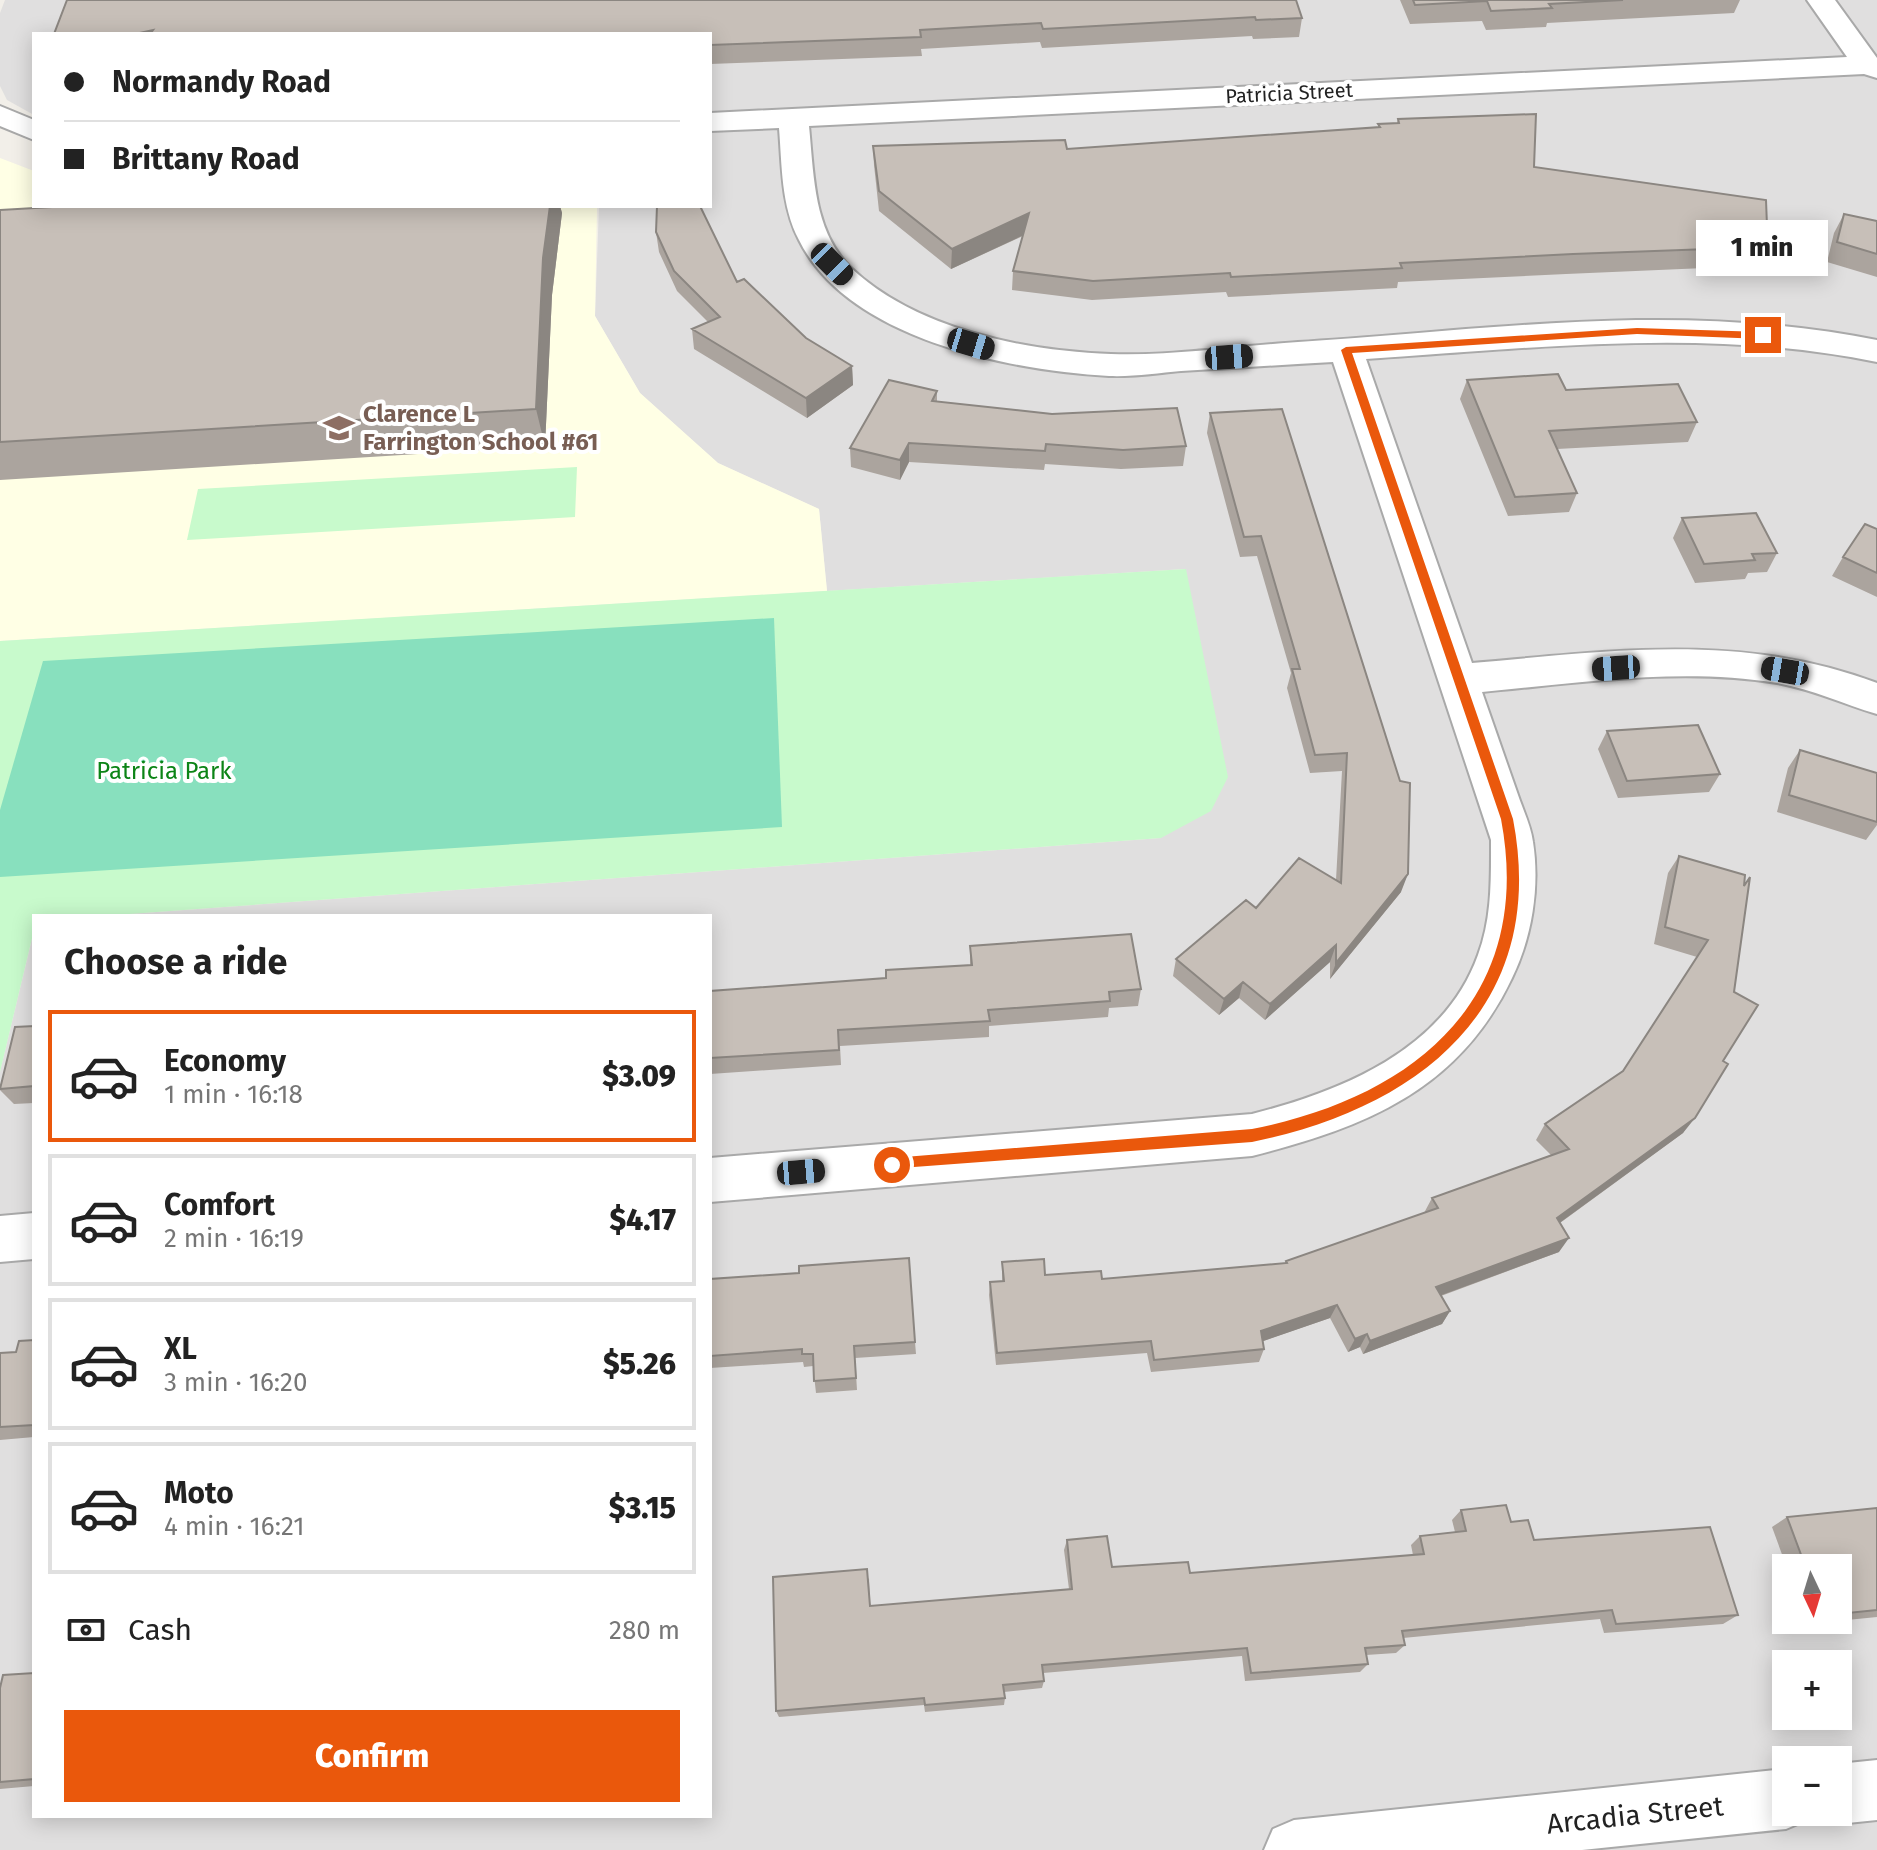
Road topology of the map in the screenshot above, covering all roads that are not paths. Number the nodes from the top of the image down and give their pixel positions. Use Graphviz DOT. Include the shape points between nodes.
graph roads {
  1 [pos="1821,0"];
  2 [pos="1872,67"];
  3 [pos="0,115"];
  4 [pos="793,118"];
  5 [pos="712,122"];
  6 [pos="32,130"];
  7 [pos="1346,350"];
  8 [pos="1877,351"];
  9 [pos="1459,679"];
  10 [pos="1877,699"];
  11 [pos="712,1180"];
  12 [pos="32,1236"];
  13 [pos="0,1239"];
  14 [pos="1877,1790"];
  15 [pos="1852,1793"];
  16 [pos="1772,1800"];
  17 [pos="1294,1850"];
  1 -- 2 [label="street"];
  2 -- 4 [label="street, Patricia Street"];
  3 -- 6 [label="street"];
  4 -- 5 [label="street, Patricia Street"];
  4 -- 7 [label="street" via="804,212 823,254 871,297 954,339 1057,362 1112,365"];
  7 -- 8 [label="street" via="1690,331 1781,336"];
  7 -- 9 [label="street"];
  9 -- 10 [label="street" via="1721,664 1807,675"];
  9 -- 11 [label="street" via="1512,840 1513,913 1498,969 1479,1002 1454,1035 1406,1076 1367,1099 1300,1126 1252,1135"];
  12 -- 13 [label="street"];
  14 -- 15 [label="street"];
  16 -- 17 [label="street, Arcadia Street"];
}
